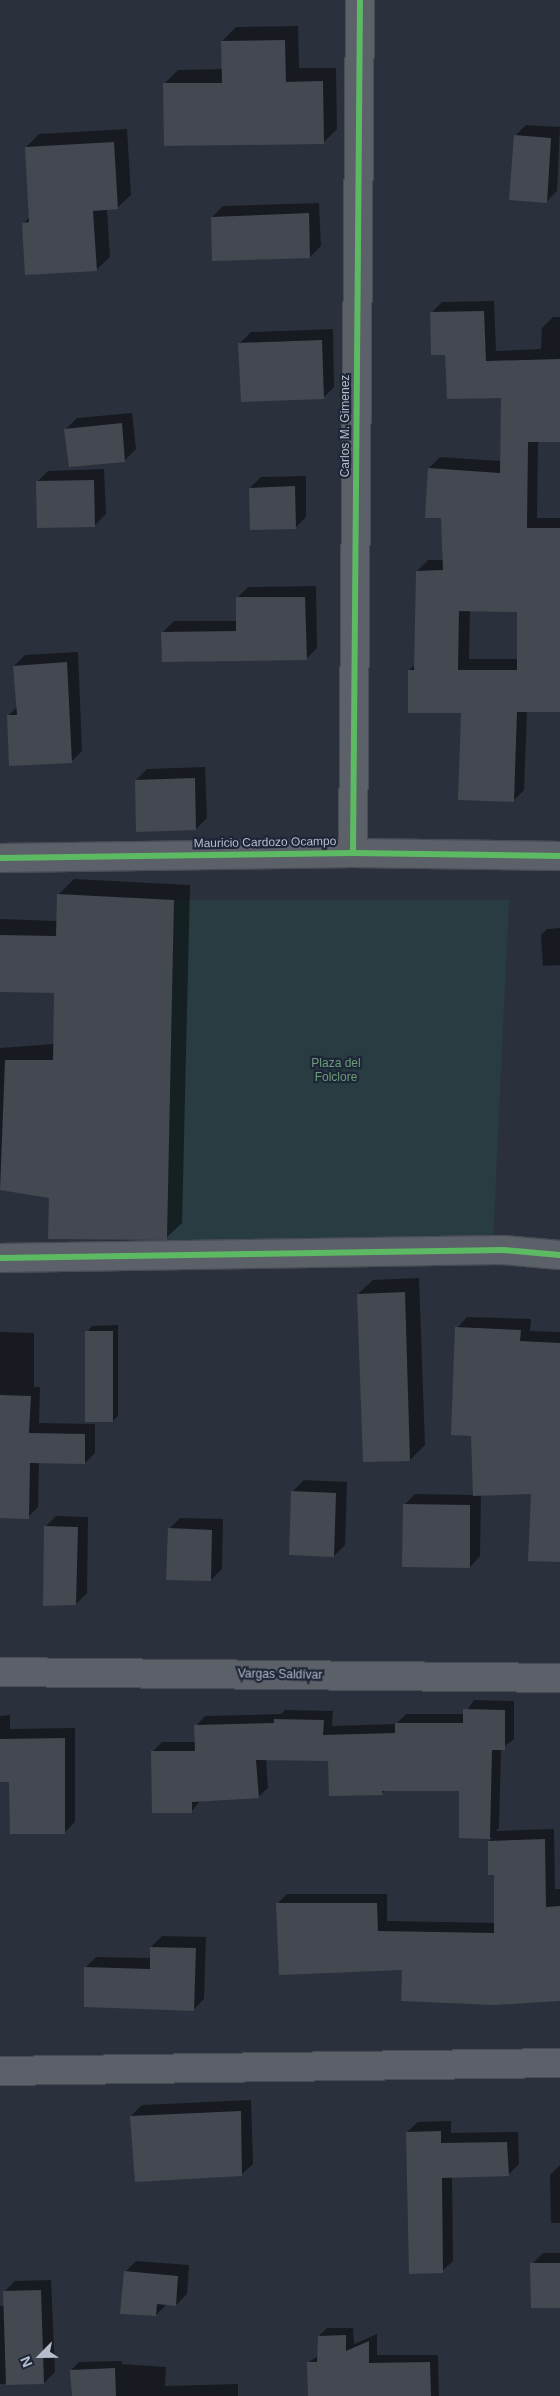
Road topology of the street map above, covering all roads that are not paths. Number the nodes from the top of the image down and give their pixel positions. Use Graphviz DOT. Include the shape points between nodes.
graph roads {
  1 [pos="360,0"];
  2 [pos="353,853"];
  3 [pos="560,856"];
  4 [pos="0,858"];
  5 [pos="560,1254"];
  6 [pos="0,1258"];
  7 [pos="0,1672"];
  8 [pos="560,1678"];
  9 [pos="560,2063"];
  10 [pos="0,2071"];
  1 -- 2 [label="street, Carlos M. Gimenez"];
  2 -- 3 [label="street, Mauricio Cardozo Ocampo"];
  2 -- 4 [label="street, Mauricio Cardozo Ocampo"];
  5 -- 6 [label="street" via="504,1250"];
  7 -- 8 [label="street, Vargas Saldívar"];
  9 -- 10 [label="street"];
}
